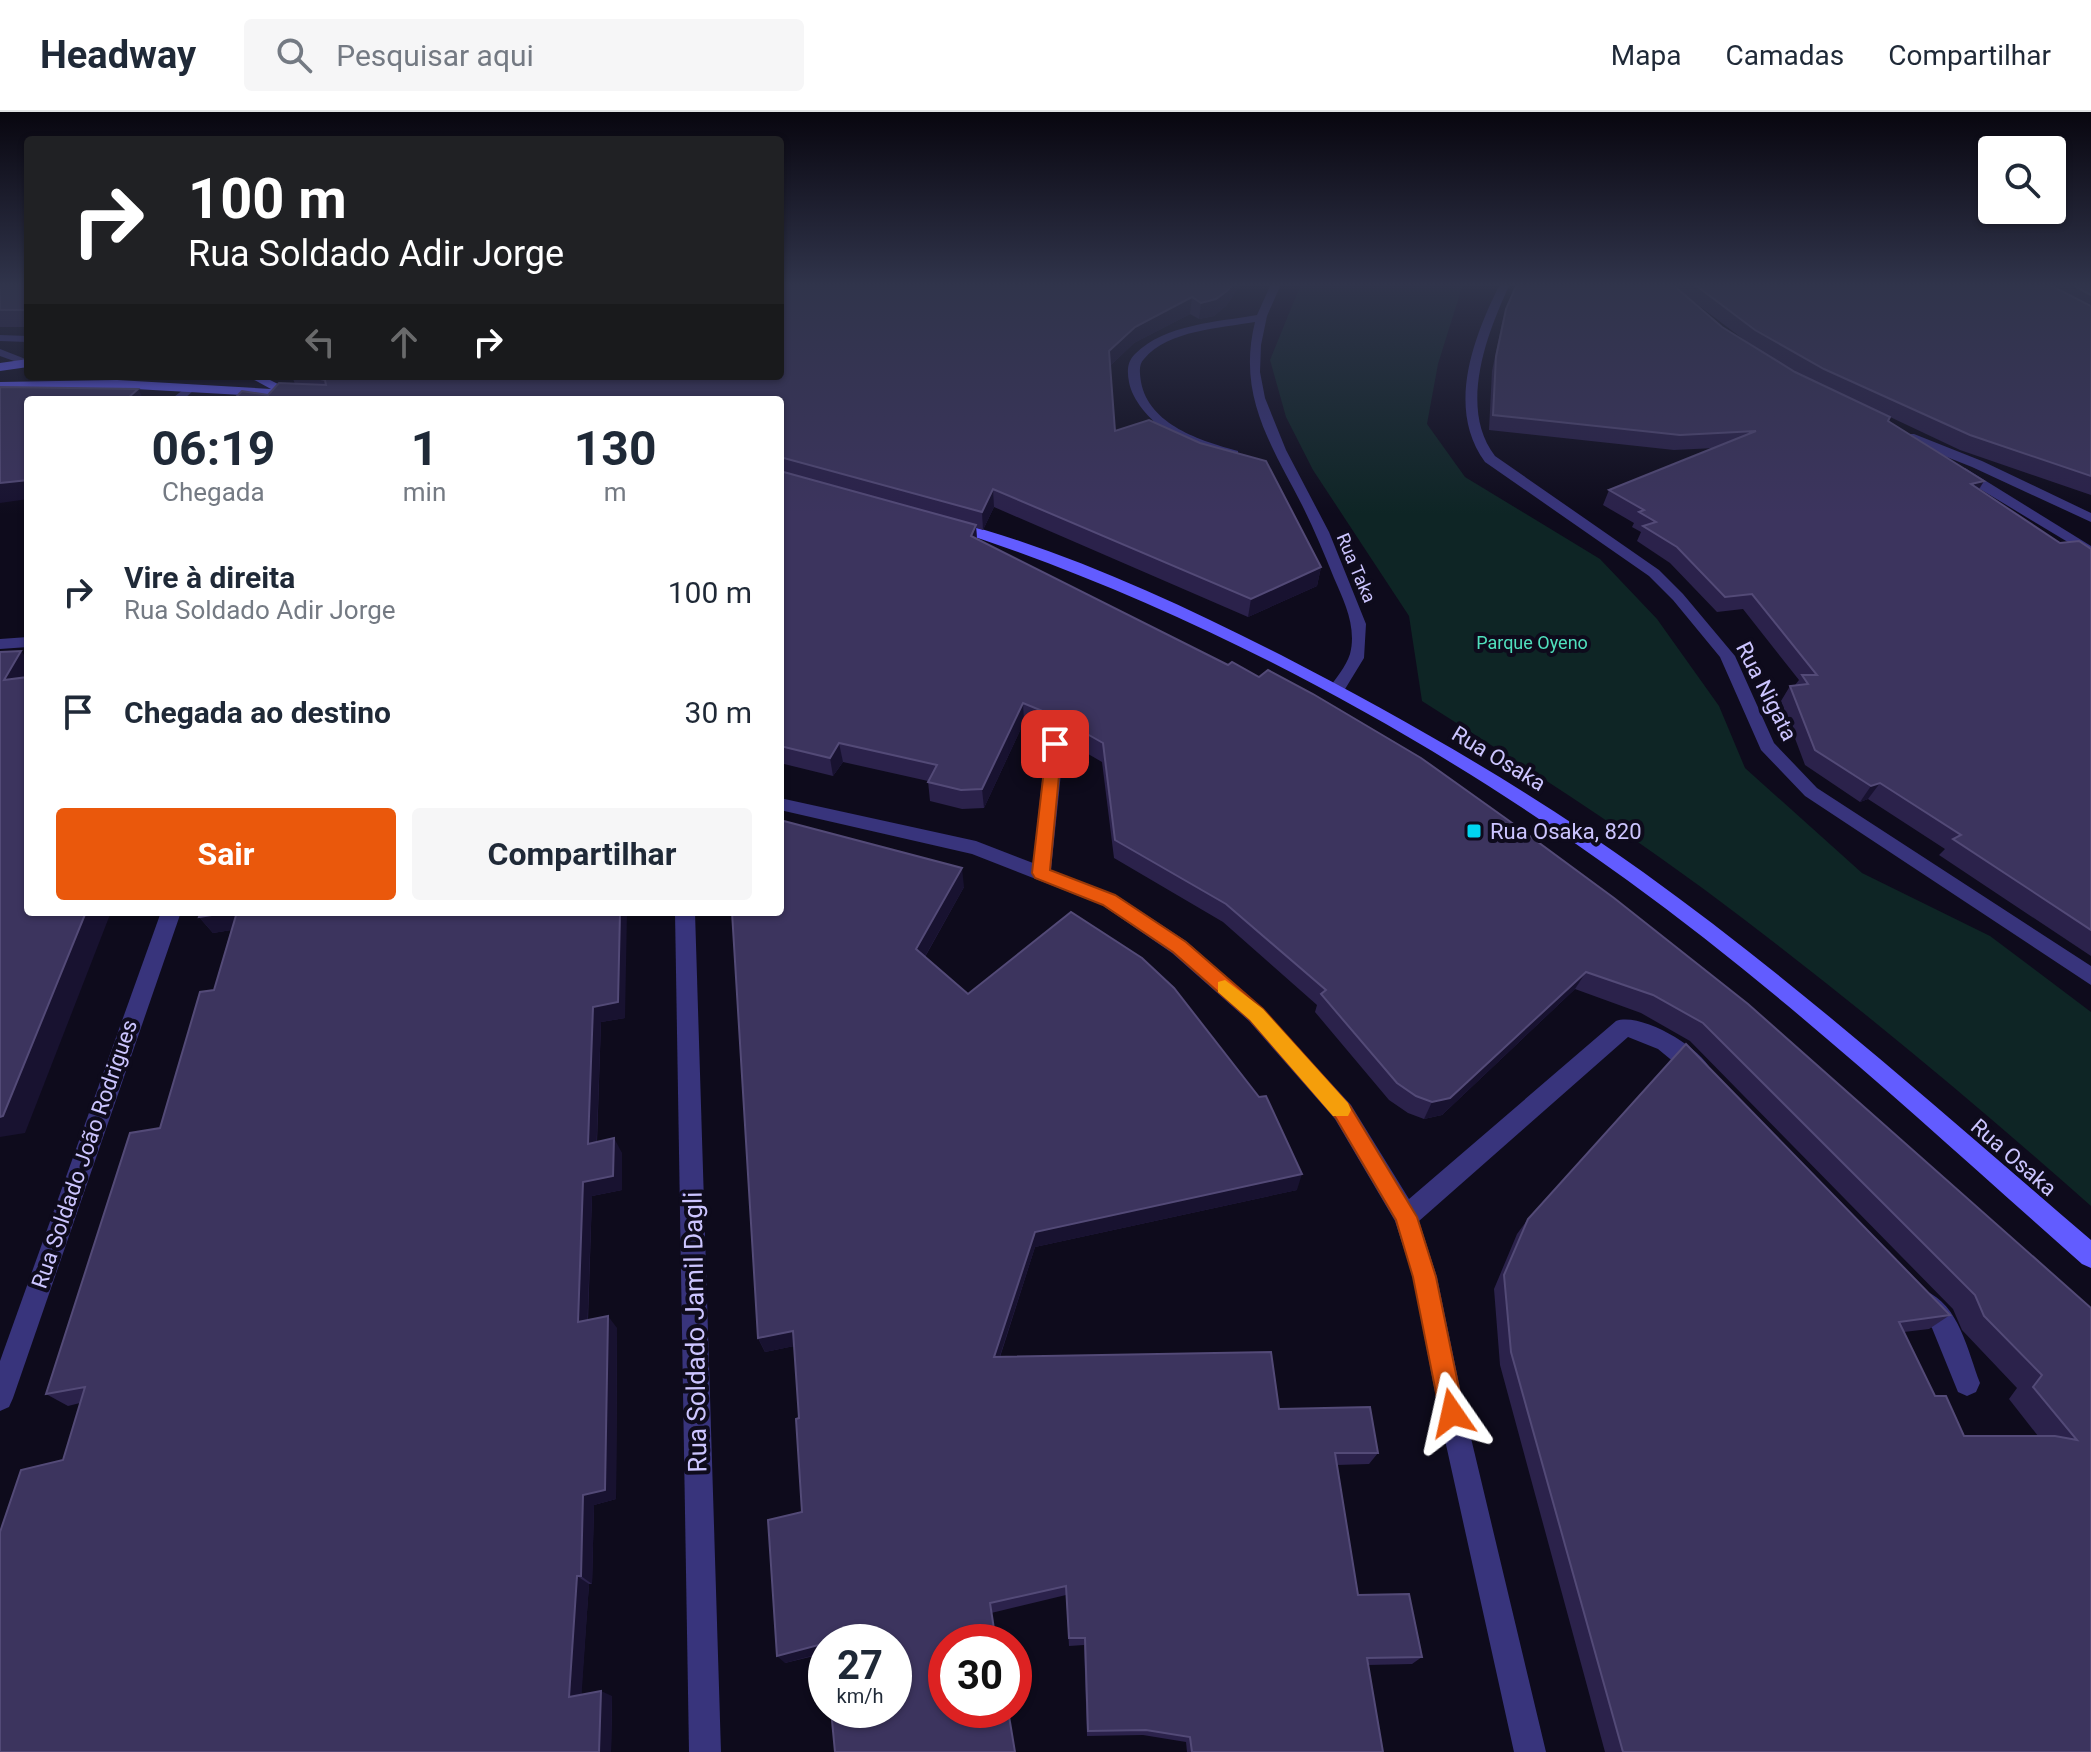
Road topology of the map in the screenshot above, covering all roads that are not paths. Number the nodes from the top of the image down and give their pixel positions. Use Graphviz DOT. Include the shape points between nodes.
graph roads {
  1 [pos="1137,361"];
  2 [pos="1252,361"];
  3 [pos="1478,361"];
  4 [pos="24,363"];
  5 [pos="0,367"];
  6 [pos="57,380"];
  7 [pos="143,380"];
  8 [pos="261,380"];
  9 [pos="117,384"];
  10 [pos="74,385"];
  11 [pos="0,386"];
  12 [pos="188,390"];
  13 [pos="291,394"];
  14 [pos="181,396"];
  15 [pos="303,396"];
  16 [pos="1894,430"];
  17 [pos="1936,451"];
  18 [pos="1247,458"];
  19 [pos="2091,518"];
  20 [pos="942,522"];
  21 [pos="2091,552"];
  22 [pos="24,642"];
  23 [pos="0,644"];
  24 [pos="1336,690"];
  25 [pos="1055,744"];
  26 [pos="784,805"];
  27 [pos="1041,873"];
  28 [pos="170,916"];
  29 [pos="685,916"];
  30 [pos="2091,977"];
  31 [pos="1712,1083"];
  32 [pos="1406,1217"];
  33 [pos="2091,1256"];
  34 [pos="1909,1286"];
  35 [pos="1967,1383"];
  36 [pos="0,1398"];
  37 [pos="705,1752"];
  38 [pos="1530,1752"];
  1 -- 18 [label="street" via="1135,395 1160,422"];
  2 -- 24 [label="street, Rua Taka" via="1256,400 1277,462 1309,505 1360,627 1357,655"];
  3 -- 30 [label="street, Rua Nigata" via="1474,432 1490,459 1654,573 1678,597 1727,656 1767,746 1811,792"];
  4 -- 5 [label="main road"];
  6 -- 10 [label="main road"];
  7 -- 9 [label="main road"];
  8 -- 13 [label="main road"];
  9 -- 10 [label="main road"];
  9 -- 12 [label="main road"];
  10 -- 11 [label="main road"];
  12 -- 13 [label="main road"];
  12 -- 14 [label="street"];
  13 -- 15 [label="main road"];
  16 -- 17 [label="street"];
  17 -- 19 [label="street" via="1977,464"];
  17 -- 21 [label="street"];
  20 -- 24 [label="main road, Rua Osaka" via="1128,588"];
  22 -- 23 [label="street"];
  24 -- 33 [label="main road, Rua Osaka" via="1519,797 1664,898 1899,1089"];
  25 -- 27 [label="street"];
  26 -- 27 [label="street" via="976,848"];
  27 -- 32 [label="street" via="1109,900 1179,947 1256,1015 1343,1112"];
  28 -- 36 [label="street, Rua Soldado João Rodrigues"];
  29 -- 37 [label="street, Rua Soldado Jamil Dagli"];
  31 -- 32 [label="street" via="1680,1049 1652,1033 1624,1027"];
  32 -- 38 [label="street" via="1425,1277"];
  34 -- 35 [label="street" via="1942,1320"];
}
